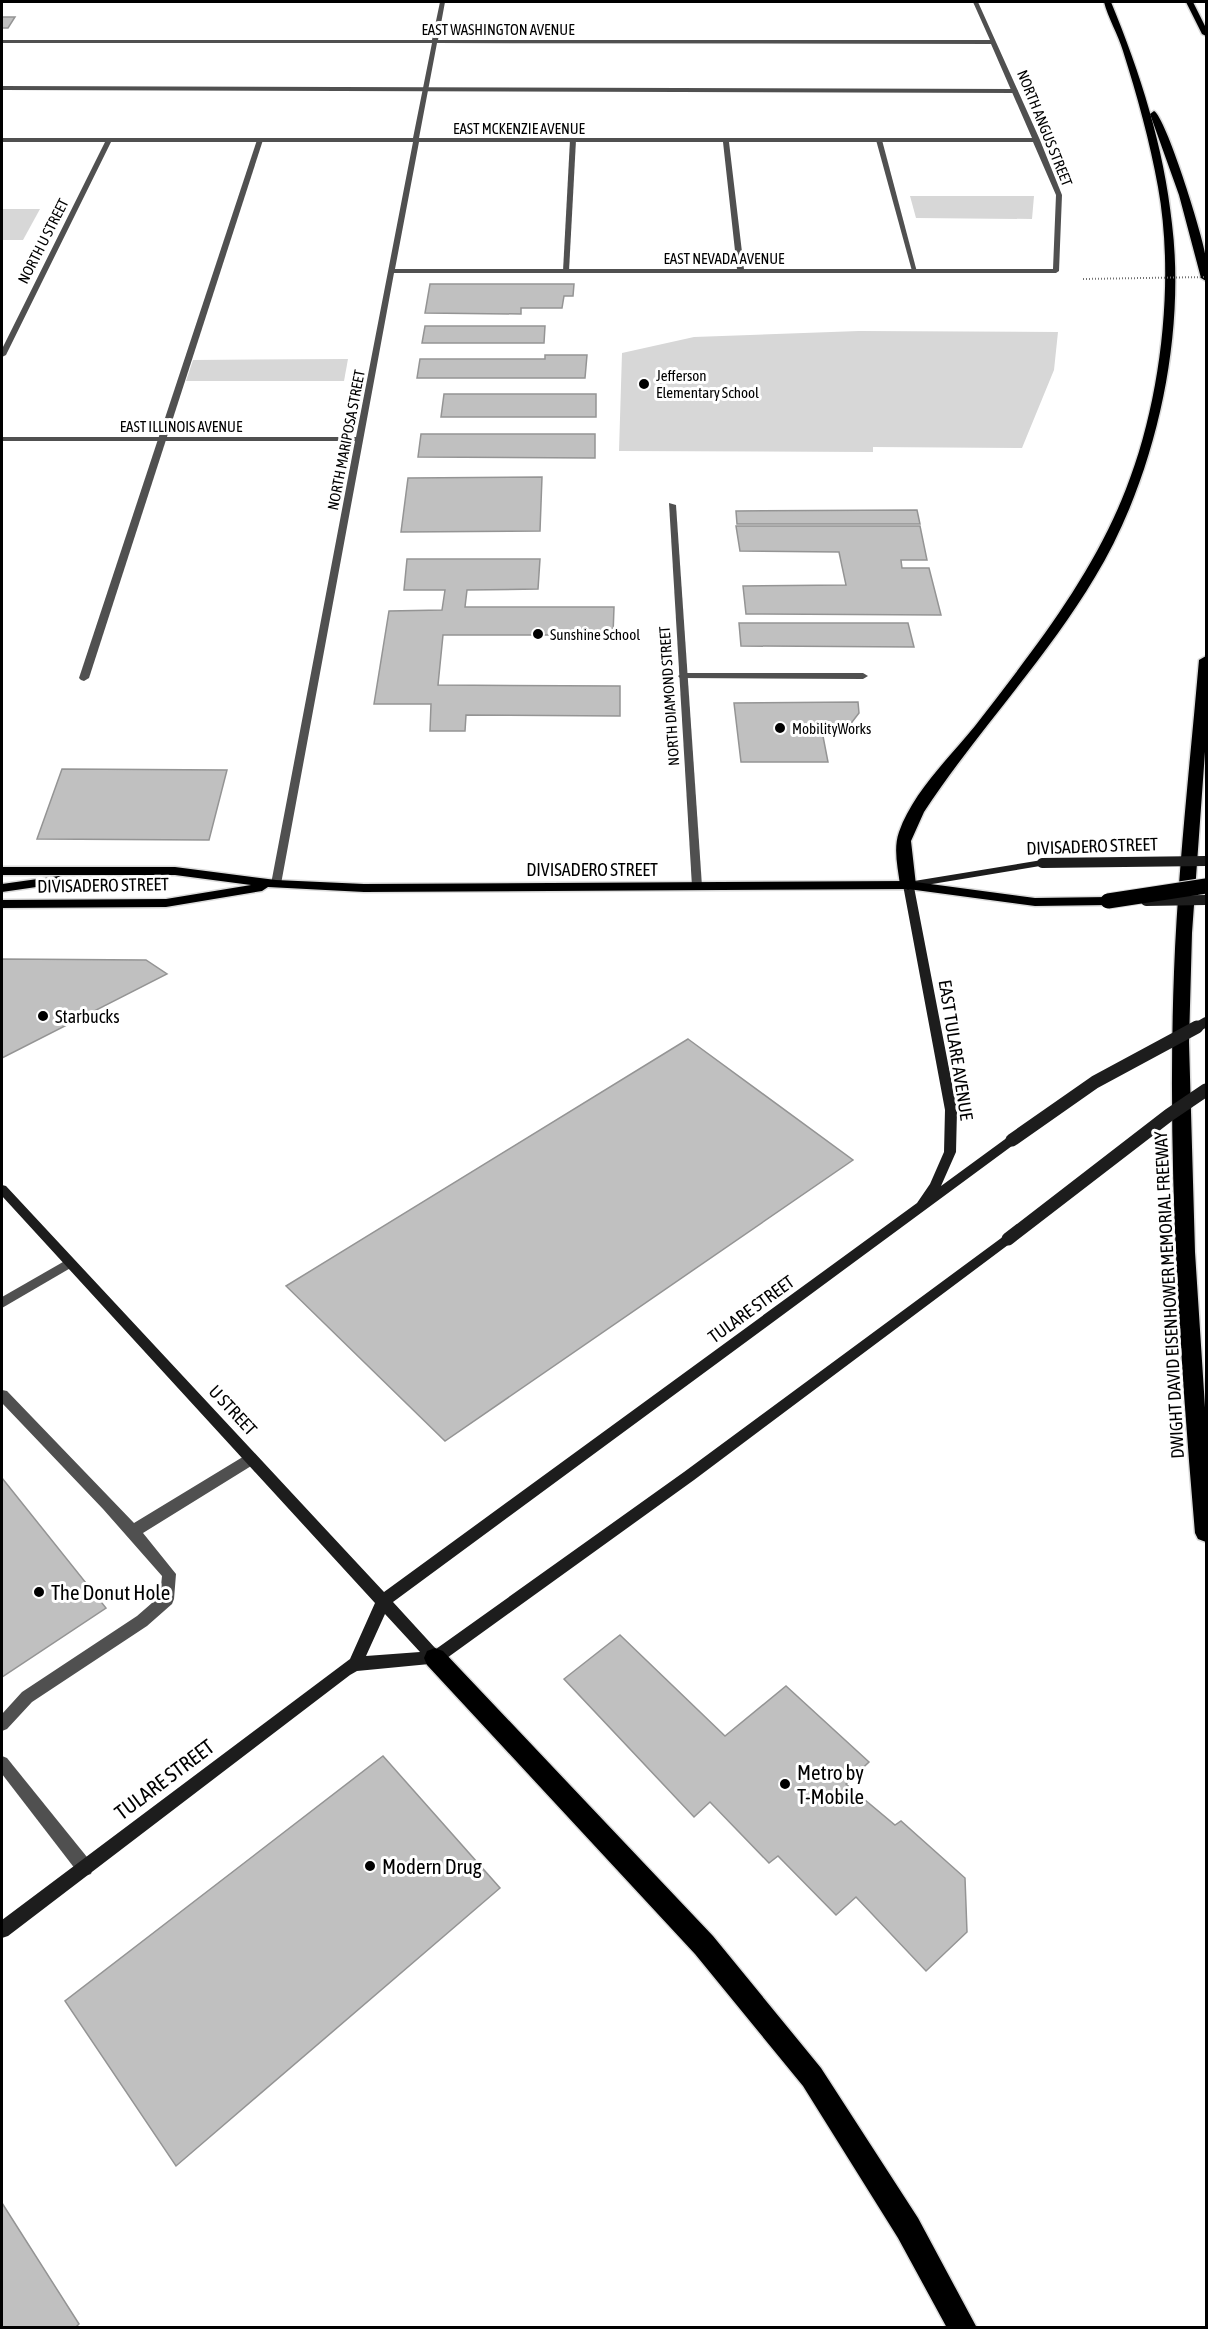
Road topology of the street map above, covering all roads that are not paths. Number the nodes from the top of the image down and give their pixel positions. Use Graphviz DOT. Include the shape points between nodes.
graph roads {
  1 [pos="441,2"];
  2 [pos="976,2"];
  3 [pos="1107,2"];
  4 [pos="1189,2"];
  5 [pos="1206,34"];
  6 [pos="2,41"];
  7 [pos="434,41"];
  8 [pos="994,42"];
  9 [pos="1127,52"];
  10 [pos="2,88"];
  11 [pos="425,89"];
  12 [pos="1015,90"];
  13 [pos="2,140"];
  14 [pos="109,140"];
  15 [pos="260,140"];
  16 [pos="416,140"];
  17 [pos="573,140"];
  18 [pos="726,140"];
  19 [pos="879,140"];
  20 [pos="1037,140"];
  21 [pos="391,271"];
  22 [pos="566,271"];
  23 [pos="741,271"];
  24 [pos="915,271"];
  25 [pos="1056,271"];
  26 [pos="1206,278"];
  27 [pos="2,355"];
  28 [pos="2,438"];
  29 [pos="162,440"];
  30 [pos="360,440"];
  31 [pos="672,505"];
  32 [pos="1206,660"];
  33 [pos="683,676"];
  34 [pos="862,676"];
  35 [pos="84,678"];
  36 [pos="1206,861"];
  37 [pos="2,872"];
  38 [pos="109,872"];
  39 [pos="276,884"];
  40 [pos="908,885"];
  41 [pos="697,886"];
  42 [pos="1206,886"];
  43 [pos="2,888"];
  44 [pos="1206,900"];
  45 [pos="1108,901"];
  46 [pos="2,904"];
  47 [pos="1206,1022"];
  48 [pos="1206,1090"];
  49 [pos="2,1189"];
  50 [pos="915,1213"];
  51 [pos="70,1263"];
  52 [pos="2,1303"];
  53 [pos="2,1395"];
  54 [pos="251,1459"];
  55 [pos="135,1531"];
  56 [pos="1206,1533"];
  57 [pos="383,1601"];
  58 [pos="435,1658"];
  59 [pos="355,1664"];
  60 [pos="2,1724"];
  61 [pos="2,1763"];
  62 [pos="85,1868"];
  63 [pos="2,1930"];
  64 [pos="963,2328"];
  1 -- 7 [label="street, NORTH MARIPOSA STREET"];
  2 -- 8 [label="street, NORTH ANGUS STREET"];
  3 -- 9 [label="highway"];
  4 -- 5 [label="highway"];
  6 -- 7 [label="street, EAST WASHINGTON AVENUE"];
  7 -- 8 [label="street, EAST WASHINGTON AVENUE"];
  7 -- 11 [label="street, NORTH MARIPOSA STREET"];
  8 -- 12 [label="street, NORTH ANGUS STREET"];
  9 -- 26 [label="highway" via="1171,157 1196,231"];
  9 -- 40 [label="highway" via="1163,190 1170,263 1167,321 1144,454 1121,519 1097,566 1052,635 937,783 908,828 904,844"];
  10 -- 11 [label="street"];
  11 -- 12 [label="street"];
  11 -- 16 [label="street, NORTH MARIPOSA STREET"];
  12 -- 20 [label="street, NORTH ANGUS STREET"];
  13 -- 14 [label="street, EAST MCKENZIE AVENUE"];
  14 -- 15 [label="street, EAST MCKENZIE AVENUE"];
  14 -- 27 [label="street, NORTH U STREET"];
  15 -- 16 [label="street, EAST MCKENZIE AVENUE"];
  15 -- 29 [label="street"];
  16 -- 17 [label="street, EAST MCKENZIE AVENUE"];
  16 -- 21 [label="street, NORTH MARIPOSA STREET"];
  17 -- 18 [label="street, EAST MCKENZIE AVENUE"];
  17 -- 22 [label="street"];
  18 -- 19 [label="street, EAST MCKENZIE AVENUE"];
  18 -- 23 [label="street"];
  19 -- 20 [label="street, EAST MCKENZIE AVENUE"];
  19 -- 24 [label="street"];
  20 -- 25 [label="street, NORTH ANGUS STREET" via="1059,195"];
  21 -- 22 [label="street, EAST NEVADA AVENUE"];
  21 -- 30 [label="street, NORTH MARIPOSA STREET"];
  22 -- 23 [label="street, EAST NEVADA AVENUE"];
  23 -- 24 [label="street, EAST NEVADA AVENUE"];
  24 -- 25 [label="street, EAST NEVADA AVENUE"];
  28 -- 29 [label="street, EAST ILLINOIS AVENUE"];
  29 -- 30 [label="street, EAST ILLINOIS AVENUE"];
  29 -- 35 [label="street"];
  30 -- 39 [label="street, NORTH MARIPOSA STREET"];
  31 -- 33 [label="street, NORTH DIAMOND STREET"];
  32 -- 56 [label="highway, DWIGHT DAVID EISENHOWER MEMORIAL FREEWAY" via="1182,970 1180,1176"];
  33 -- 34 [label="street"];
  33 -- 41 [label="street, NORTH DIAMOND STREET"];
  36 -- 40 [label="main road, DIVISADERO STREET, bridge" via="1042,863"];
  37 -- 38 [label="main road, DIVISADERO STREET"];
  38 -- 39 [label="main road, DIVISADERO STREET" via="175,871"];
  38 -- 43 [label="main road"];
  39 -- 41 [label="main road, DIVISADERO STREET" via="364,888"];
  39 -- 46 [label="main road, DIVISADERO STREET" via="166,903"];
  40 -- 41 [label="main road, DIVISADERO STREET"];
  40 -- 45 [label="main road, DIVISADERO STREET" via="1035,902"];
  40 -- 50 [label="main road, EAST TULARE AVENUE" via="951,1110 950,1152 935,1186"];
  42 -- 45 [label="highway, bridge"];
  44 -- 45 [label="main road, DIVISADERO STREET, bridge"];
  47 -- 50 [label="main road, TULARE STREET, bridge" via="1095,1082"];
  48 -- 58 [label="main road, bridge" via="689,1476"];
  49 -- 51 [label="main road, U STREET"];
  50 -- 57 [label="main road, TULARE STREET"];
  51 -- 52 [label="street"];
  51 -- 54 [label="main road, U STREET"];
  53 -- 55 [label="street"];
  54 -- 55 [label="street"];
  54 -- 57 [label="main road, U STREET"];
  55 -- 60 [label="street" via="169,1574 167,1599 142,1621 27,1697"];
  57 -- 58 [label="main road, U STREET"];
  57 -- 59 [label="main road, TULARE STREET"];
  58 -- 59 [label="main road"];
  58 -- 64 [label="highway" via="704,1946 812,2077 908,2228"];
  59 -- 62 [label="main road, TULARE STREET"];
  61 -- 62 [label="street"];
  62 -- 63 [label="main road, TULARE STREET"];
}
